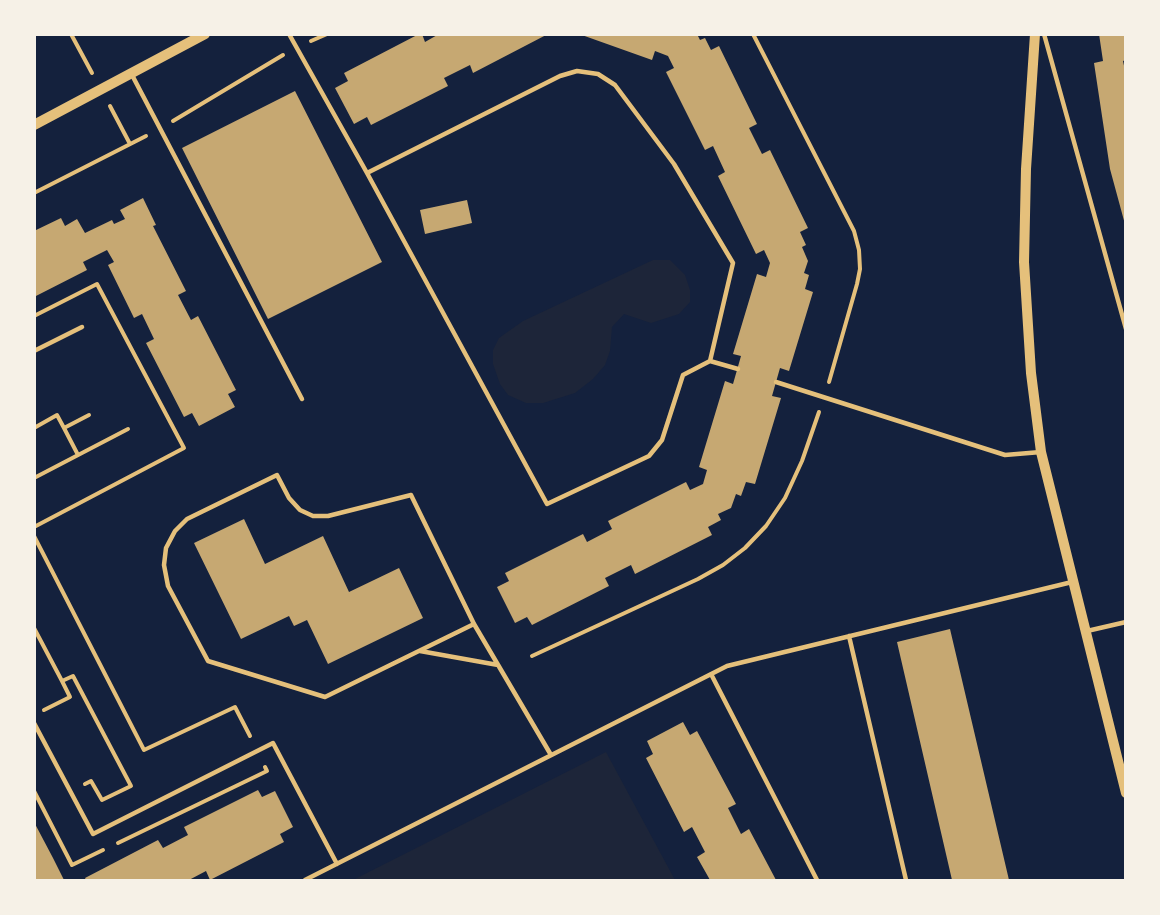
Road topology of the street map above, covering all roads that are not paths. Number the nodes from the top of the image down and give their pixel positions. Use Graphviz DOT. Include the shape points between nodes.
graph roads {
  1 [pos="205,34"];
  2 [pos="289,34"];
  3 [pos="1035,34"];
  4 [pos="1044,34"];
  5 [pos="132,75"];
  6 [pos="34,124"];
  7 [pos="368,173"];
  8 [pos="82,327"];
  9 [pos="1125,329"];
  10 [pos="34,351"];
  11 [pos="710,360"];
  12 [pos="738,369"];
  13 [pos="776,382"];
  14 [pos="302,399"];
  15 [pos="1041,452"];
  16 [pos="1074,582"];
  17 [pos="1125,622"];
  18 [pos="474,624"];
  19 [pos="1084,632"];
  20 [pos="849,636"];
  21 [pos="420,651"];
  22 [pos="498,665"];
  23 [pos="711,674"];
  24 [pos="34,723"];
  25 [pos="551,755"];
  26 [pos="1125,793"];
  27 [pos="337,864"];
  28 [pos="305,880"];
  29 [pos="817,880"];
  30 [pos="906,880"];
  1 -- 5 [label="street"];
  2 -- 7 [label="lane"];
  3 -- 15 [label="street" via="1024,262"];
  4 -- 9 [label="lane"];
  5 -- 6 [label="street"];
  5 -- 14 [label="lane"];
  7 -- 11 [label="lane" via="560,76 577,71 598,74 615,85 674,164 734,263"];
  7 -- 11 [label="lane" via="547,504 649,456 662,441 683,375"];
  8 -- 10 [label="lane"];
  11 -- 12 [label="lane"];
  13 -- 15 [label="lane" via="1005,455"];
  15 -- 16 [label="street"];
  16 -- 19 [label="street"];
  16 -- 20 [label="lane"];
  17 -- 19 [label="lane"];
  18 -- 21 [label="lane"];
  18 -- 21 [label="lane" via="411,495 328,516 313,516 289,498 278,475 187,519 166,548 168,586 208,661 325,697"];
  18 -- 22 [label="lane"];
  19 -- 26 [label="street"];
  20 -- 23 [label="lane" via="727,666"];
  20 -- 30 [label="lane"];
  21 -- 22 [label="lane"];
  22 -- 25 [label="lane"];
  23 -- 25 [label="lane"];
  23 -- 29 [label="lane"];
  24 -- 27 [label="lane" via="93,834 273,742"];
  25 -- 27 [label="lane"];
  27 -- 28 [label="lane"];
}
